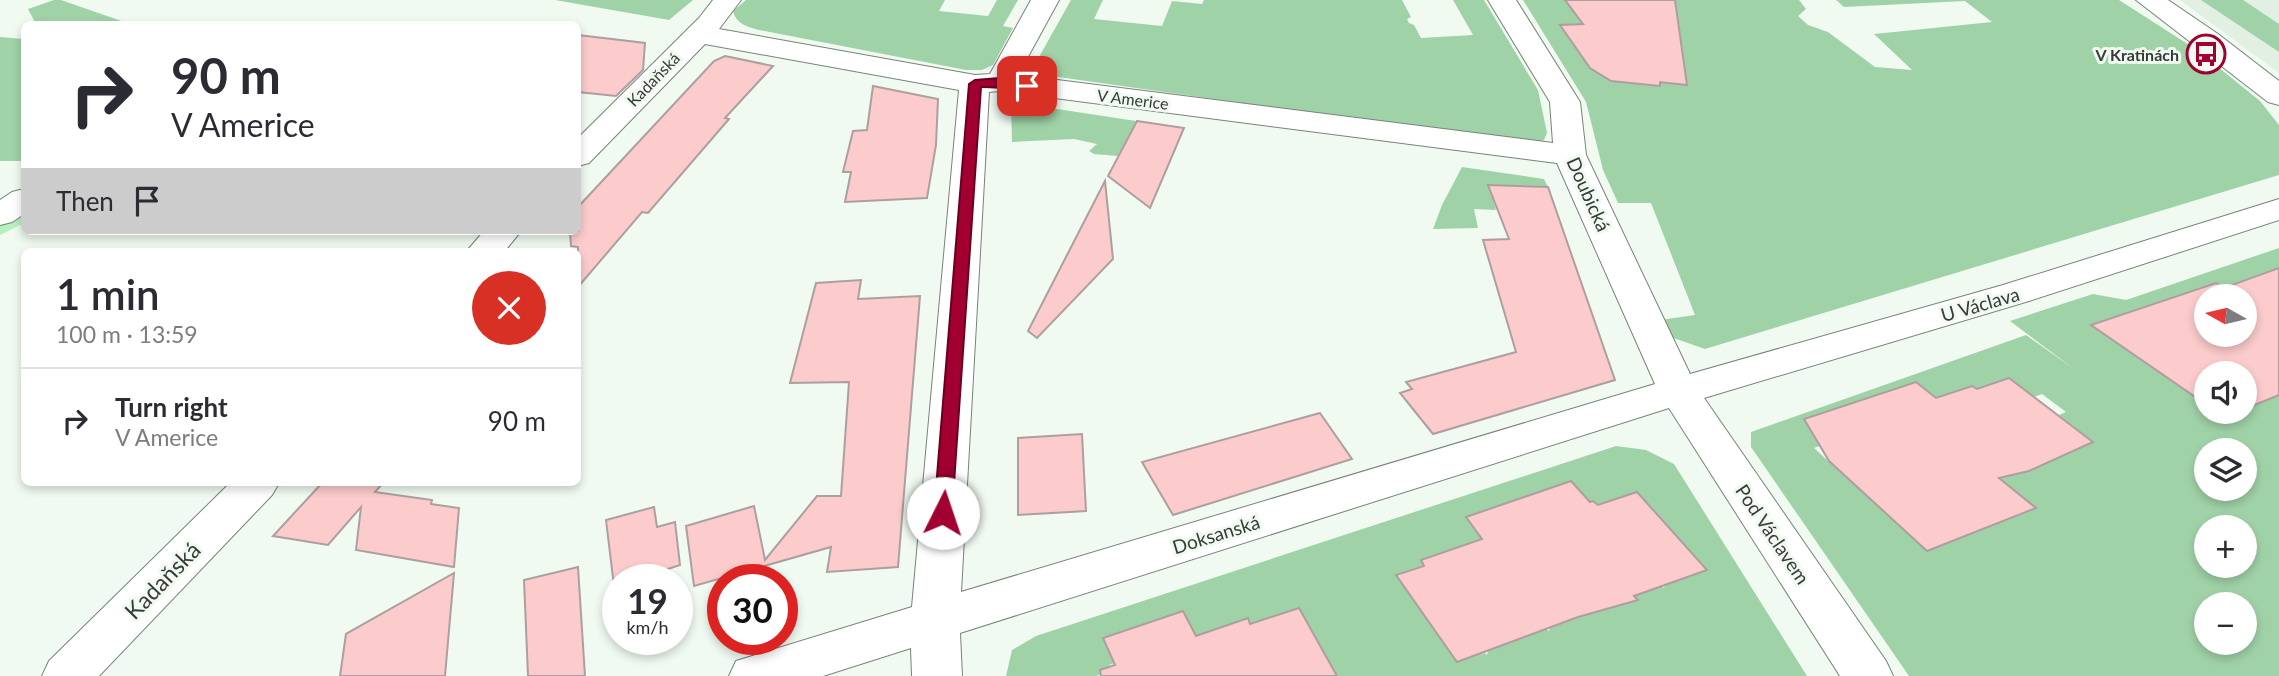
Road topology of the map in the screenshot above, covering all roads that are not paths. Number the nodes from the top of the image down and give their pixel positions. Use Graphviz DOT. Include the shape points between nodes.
graph roads {
  1 [pos="727,0"];
  2 [pos="1045,0"];
  3 [pos="1502,0"];
  4 [pos="2150,0"];
  5 [pos="698,34"];
  6 [pos="987,83"];
  7 [pos="2279,96"];
  8 [pos="581,153"];
  9 [pos="1570,155"];
  10 [pos="21,201"];
  11 [pos="2279,209"];
  12 [pos="0,215"];
  13 [pos="500,235"];
  14 [pos="488,248"];
  15 [pos="1678,391"];
  16 [pos="254,486"];
  17 [pos="935,620"];
  18 [pos="67,676"];
  19 [pos="754,676"];
  20 [pos="937,676"];
  21 [pos="1868,676"];
  1 -- 5 [label="street, Kadaňská"];
  2 -- 6 [label="street"];
  3 -- 9 [label="street, Doubická" via="1565,102"];
  4 -- 7 [label="street"];
  5 -- 6 [label="street, V Americe"];
  5 -- 8 [label="street, Kadaňská"];
  6 -- 9 [label="street, V Americe"];
  6 -- 17 [label="street"];
  9 -- 15 [label="street, Doubická"];
  10 -- 12 [label="street"];
  11 -- 15 [label="street, U Václava" via="2016,293"];
  13 -- 14 [label="street"];
  15 -- 17 [label="street, Doksanská"];
  15 -- 21 [label="street, Pod Václavem"];
  16 -- 18 [label="street, Kadaňská"];
  17 -- 19 [label="street, Doksanská"];
  17 -- 20 [label="street"];
}
